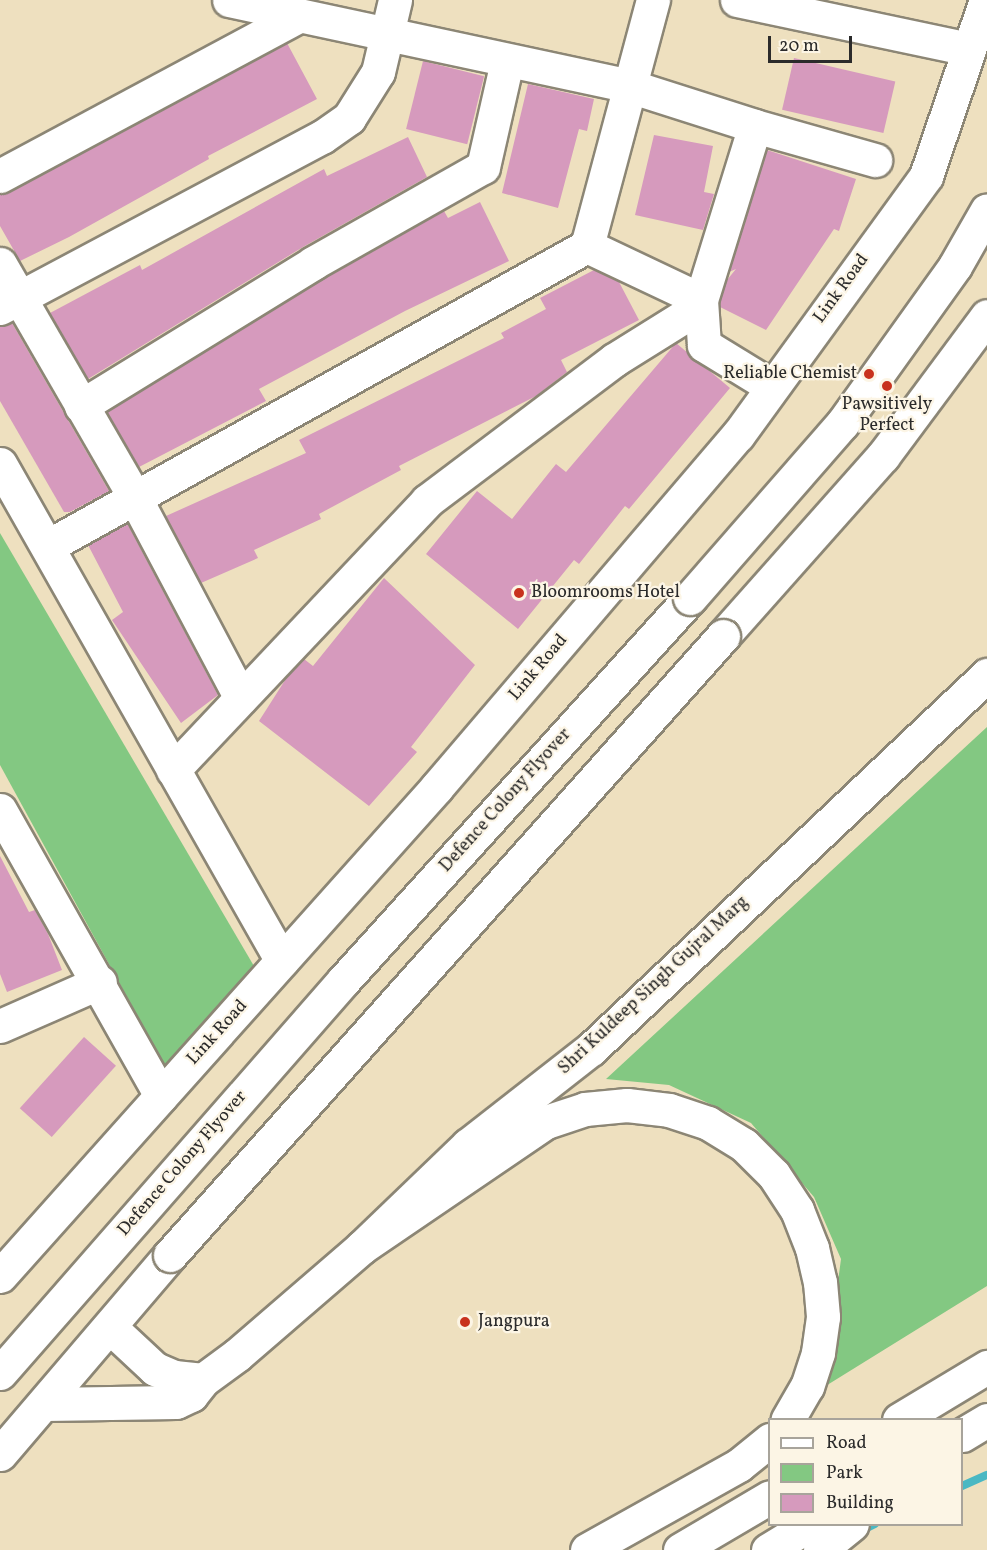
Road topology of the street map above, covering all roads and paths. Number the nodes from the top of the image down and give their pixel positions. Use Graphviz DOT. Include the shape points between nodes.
graph roads {
  1 [pos="229,0"];
  2 [pos="395,0"];
  3 [pos="653,0"];
  4 [pos="737,0"];
  5 [pos="986,0"];
  6 [pos="786,5"];
  7 [pos="298,16"];
  8 [pos="387,36"];
  9 [pos="969,50"];
  10 [pos="507,61"];
  11 [pos="630,86"];
  12 [pos="755,126"];
  13 [pos="875,160"];
  14 [pos="0,176"];
  15 [pos="987,210"];
  16 [pos="587,246"];
  17 [pos="0,264"];
  18 [pos="701,300"];
  19 [pos="9,303"];
  20 [pos="987,316"];
  21 [pos="771,386"];
  22 [pos="81,406"];
  23 [pos="0,464"];
  24 [pos="135,498"];
  25 [pos="48,546"];
  26 [pos="987,675"];
  27 [pos="240,698"];
  28 [pos="174,770"];
  29 [pos="0,810"];
  30 [pos="282,962"];
  31 [pos="100,982"];
  32 [pos="0,1026"];
  33 [pos="161,1096"];
  34 [pos="362,1247"];
  35 [pos="0,1276"];
  36 [pos="110,1327"];
  37 [pos="987,1367"];
  38 [pos="0,1373"];
  39 [pos="203,1380"];
  40 [pos="45,1404"];
  41 [pos="788,1418"];
  42 [pos="901,1418"];
  43 [pos="987,1420"];
  44 [pos="963,1434"];
  45 [pos="768,1442"];
  46 [pos="0,1455"];
  47 [pos="768,1498"];
  48 [pos="808,1526"];
  49 [pos="850,1526"];
  50 [pos="588,1550"];
  51 [pos="680,1550"];
  52 [pos="768,1550"];
  53 [pos="820,1550"];
  1 -- 7 [label="main road"];
  2 -- 8 [label="main road"];
  3 -- 11 [label="main road"];
  4 -- 6 [label="main road"];
  5 -- 9 [label="main road, Link Road"];
  6 -- 9 [label="main road"];
  7 -- 8 [label="main road"];
  7 -- 14 [label="main road"];
  8 -- 10 [label="main road"];
  8 -- 19 [label="main road" via="378,72 366,97 349,118 322,137"];
  9 -- 21 [label="main road, Link Road" via="926,176"];
  10 -- 11 [label="main road"];
  10 -- 22 [label="main road" via="483,167 313,262"];
  11 -- 12 [label="main road"];
  11 -- 16 [label="main road"];
  12 -- 13 [label="main road"];
  12 -- 18 [label="main road"];
  15 -- 38 [label="main road, Defence Colony Flyover, bridge" via="955,266 842,424"];
  16 -- 18 [label="main road"];
  16 -- 24 [label="main road"];
  17 -- 19 [label="main road"];
  18 -- 21 [label="main road" via="704,345"];
  18 -- 27 [label="main road" via="686,315 614,360 427,501"];
  19 -- 22 [label="main road"];
  20 -- 36 [label="main road, bridge" via="883,456"];
  21 -- 30 [label="main road, Link Road" via="730,444"];
  22 -- 24 [label="main road"];
  23 -- 25 [label="main road"];
  24 -- 25 [label="main road"];
  24 -- 27 [label="main road"];
  25 -- 28 [label="main road"];
  26 -- 34 [label="main road, Shri Kuldeep Singh Gujral Marg" via="591,1049 468,1145"];
  27 -- 28 [label="main road"];
  28 -- 30 [label="main road"];
  29 -- 31 [label="main road"];
  30 -- 33 [label="main road, Link Road"];
  31 -- 32 [label="main road"];
  31 -- 33 [label="main road"];
  33 -- 35 [label="main road, Link Road"];
  34 -- 39 [label="main road, Shri Kuldeep Singh Gujral Marg"];
  34 -- 41 [label="main road" via="546,1122 585,1109 627,1105 669,1110 708,1124 744,1145 779,1184 797,1210 812,1248 823,1317 818,1353 807,1386"];
  36 -- 39 [label="main road" via="155,1369 174,1377"];
  36 -- 40 [label="main road"];
  37 -- 42 [label="main road"];
  39 -- 40 [label="main road, Shri Kuldeep Singh Gujral Marg" via="191,1395 176,1402"];
  40 -- 46 [label="main road"];
  43 -- 44 [label="main road"];
  45 -- 50 [label="main road" via="739,1465"];
  47 -- 51 [label="main road"];
  48 -- 52 [label="main road"];
  49 -- 53 [label="main road"];
}
